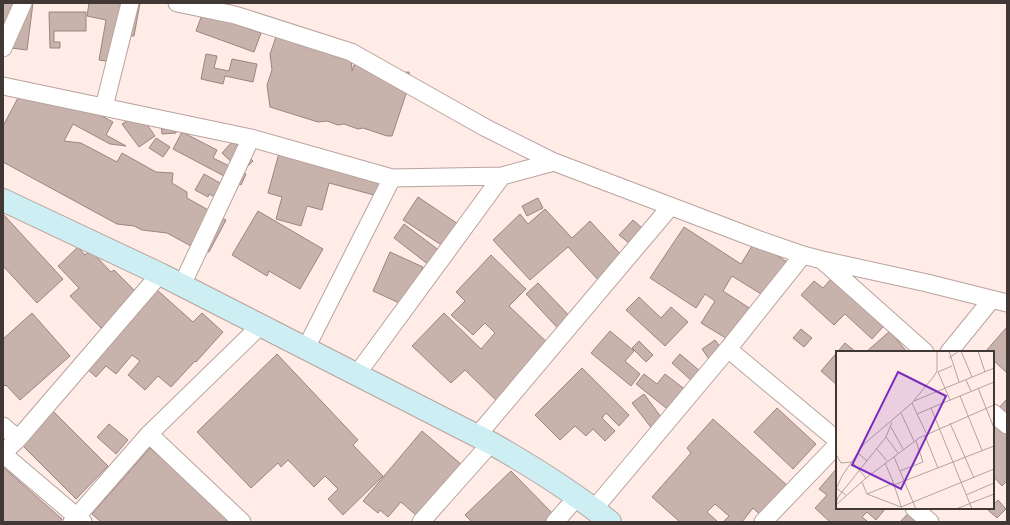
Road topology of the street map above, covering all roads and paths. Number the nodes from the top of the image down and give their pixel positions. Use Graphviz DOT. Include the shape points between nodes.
graph roads {
  1 [pos="23,3"];
  2 [pos="130,3"];
  3 [pos="177,3"];
  4 [pos="3,48"];
  5 [pos="3,86"];
  6 [pos="104,107"];
  7 [pos="250,138"];
  8 [pos="554,162"];
  9 [pos="502,176"];
  10 [pos="392,178"];
  11 [pos="3,200"];
  12 [pos="671,206"];
  13 [pos="803,255"];
  14 [pos="822,260"];
  15 [pos="160,274"];
  16 [pos="182,285"];
  17 [pos="999,301"];
  18 [pos="261,325"];
  19 [pos="306,348"];
  20 [pos="728,349"];
  21 [pos="924,351"];
  22 [pos="950,351"];
  23 [pos="357,374"];
  24 [pos="994,414"];
  25 [pos="1007,425"];
  26 [pos="3,426"];
  27 [pos="149,434"];
  28 [pos="18,439"];
  29 [pos="836,439"];
  30 [pos="484,440"];
  31 [pos="836,446"];
  32 [pos="3,453"];
  33 [pos="577,497"];
  34 [pos="915,509"];
  35 [pos="602,516"];
  36 [pos="77,520"];
  37 [pos="242,522"];
  38 [pos="421,522"];
  39 [pos="555,522"];
  40 [pos="763,522"];
  41 [pos="930,522"];
  1 -- 4 [label="street"];
  2 -- 6 [label="street"];
  3 -- 8 [label="street" via="235,16 351,52 486,128"];
  5 -- 6 [label="street"];
  6 -- 7 [label="street"];
  7 -- 10 [label="street"];
  7 -- 16 [label="street"];
  8 -- 9 [label="street"];
  8 -- 12 [label="street"];
  9 -- 10 [label="street"];
  9 -- 23 [label="street"];
  10 -- 19 [label="street"];
  11 -- 15 [label="main road"];
  12 -- 13 [label="street"];
  12 -- 30 [label="street"];
  13 -- 14 [label="street"];
  13 -- 20 [label="street"];
  14 -- 17 [label="street"];
  14 -- 21 [label="street"];
  15 -- 16 [label="main road"];
  15 -- 28 [label="street"];
  16 -- 18 [label="main road"];
  17 -- 22 [label="street"];
  18 -- 19 [label="main road"];
  18 -- 27 [label="street"];
  19 -- 23 [label="main road"];
  20 -- 29 [label="street"];
  20 -- 35 [label="street"];
  23 -- 30 [label="main road"];
  24 -- 25 [label="street"];
  26 -- 28 [label="street"];
  27 -- 36 [label="street"];
  27 -- 37 [label="street"];
  28 -- 32 [label="street"];
  30 -- 33 [label="main road" via="527,464"];
  30 -- 38 [label="street"];
  31 -- 40 [label="street"];
  32 -- 36 [label="street"];
  33 -- 35 [label="main road"];
  33 -- 39 [label="street"];
  34 -- 41 [label="street"];
}
